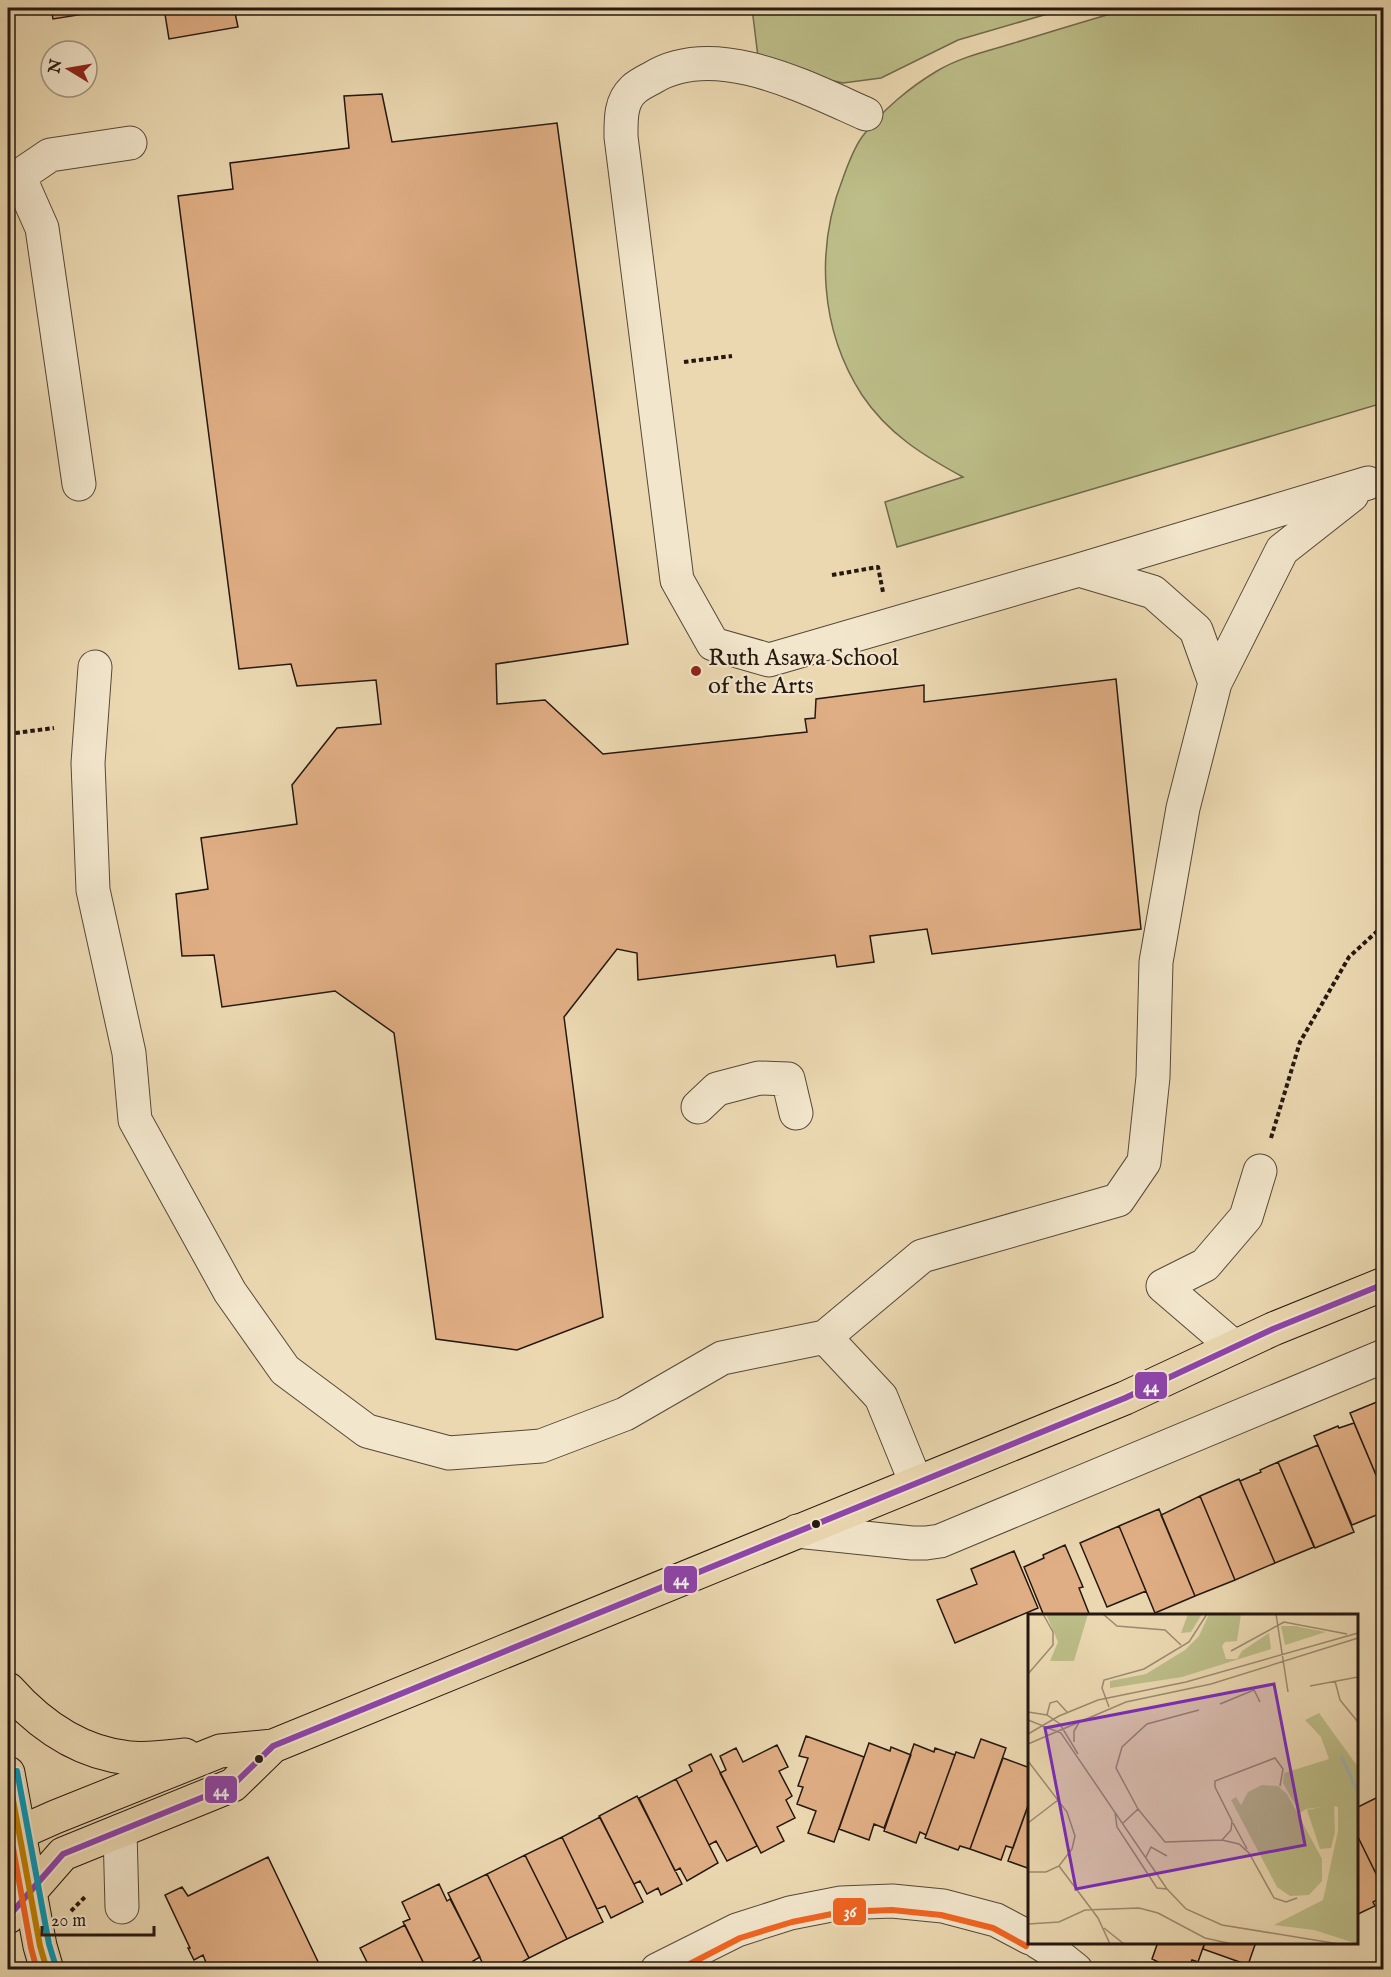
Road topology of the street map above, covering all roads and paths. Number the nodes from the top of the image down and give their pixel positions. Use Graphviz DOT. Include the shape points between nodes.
graph roads {
  1 [pos="866,114"];
  2 [pos="130,143"];
  3 [pos="732,356"];
  4 [pos="650,366"];
  5 [pos="1376,481"];
  6 [pos="79,484"];
  7 [pos="1079,570"];
  8 [pos="832,575"];
  9 [pos="889,625"];
  10 [pos="95,667"];
  11 [pos="1215,683"];
  12 [pos="91,724"];
  13 [pos="8,734"];
  14 [pos="1383,925"];
  15 [pos="698,1107"];
  16 [pos="796,1113"];
  17 [pos="1260,1171"];
  18 [pos="1383,1284"];
  19 [pos="825,1337"];
  20 [pos="1234,1347"];
  21 [pos="1383,1356"];
  22 [pos="916,1483"];
  23 [pos="797,1531"];
  24 [pos="8,1689"];
  25 [pos="273,1746"];
  26 [pos="220,1751"];
  27 [pos="8,1773"];
  28 [pos="120,1831"];
  29 [pos="13,1836"];
  30 [pos="30,1891"];
  31 [pos="87,1895"];
  32 [pos="122,1907"];
  33 [pos="8,1917"];
  34 [pos="64,1917"];
  35 [pos="1028,1937"];
  36 [pos="1041,1944"];
  37 [pos="46,1970"];
  38 [pos="657,1970"];
  39 [pos="1076,1970"];
  1 -- 4 [label="street" via="786,78 725,64 689,64 658,74 632,90 621,111 621,137"];
  2 -- 6 [label="street" via="50,155 20,176 42,228"];
  3 -- 4 [label="path"];
  4 -- 9 [label="street" via="677,580 713,644 769,660"];
  5 -- 7 [label="street"];
  5 -- 11 [label="street" via="1282,550"];
  7 -- 9 [label="street"];
  7 -- 11 [label="street" via="1153,592 1196,630"];
  8 -- 9 [label="path" via="878,567"];
  10 -- 12 [label="street"];
  11 -- 19 [label="street" via="1183,808 1156,962 1144,1162 1118,1200 922,1256"];
  12 -- 13 [label="path"];
  12 -- 19 [label="street" via="88,763 93,890 129,1053 135,1120 230,1292 285,1370 367,1431 448,1453 541,1446 625,1414 724,1345"];
  14 -- 17 [label="path" via="1349,957 1300,1042"];
  15 -- 16 [label="street" via="717,1089 759,1078 788,1079"];
  17 -- 20 [label="street" via="1246,1217 1205,1265 1163,1286"];
  18 -- 20 [label="main road"];
  19 -- 22 [label="street" via="881,1396"];
  20 -- 22 [label="main road" via="1125,1398"];
  21 -- 23 [label="street" via="940,1541 926,1544"];
  22 -- 23 [label="main road"];
  23 -- 25 [label="main road"];
  24 -- 26 [label="main road" via="46,1725 71,1741 100,1752 130,1758"];
  25 -- 26 [label="main road"];
  25 -- 28 [label="main road" via="233,1785"];
  26 -- 29 [label="main road"];
  27 -- 29 [label="main road"];
  28 -- 30 [label="main road" via="63,1854"];
  28 -- 32 [label="street"];
  29 -- 30 [label="main road"];
  30 -- 33 [label="main road"];
  30 -- 37 [label="main road"];
  31 -- 34 [label="path"];
  35 -- 38 [label="street" via="996,1920 943,1906 892,1901 841,1903 790,1913 738,1930"];
  36 -- 39 [label="street"];
}
